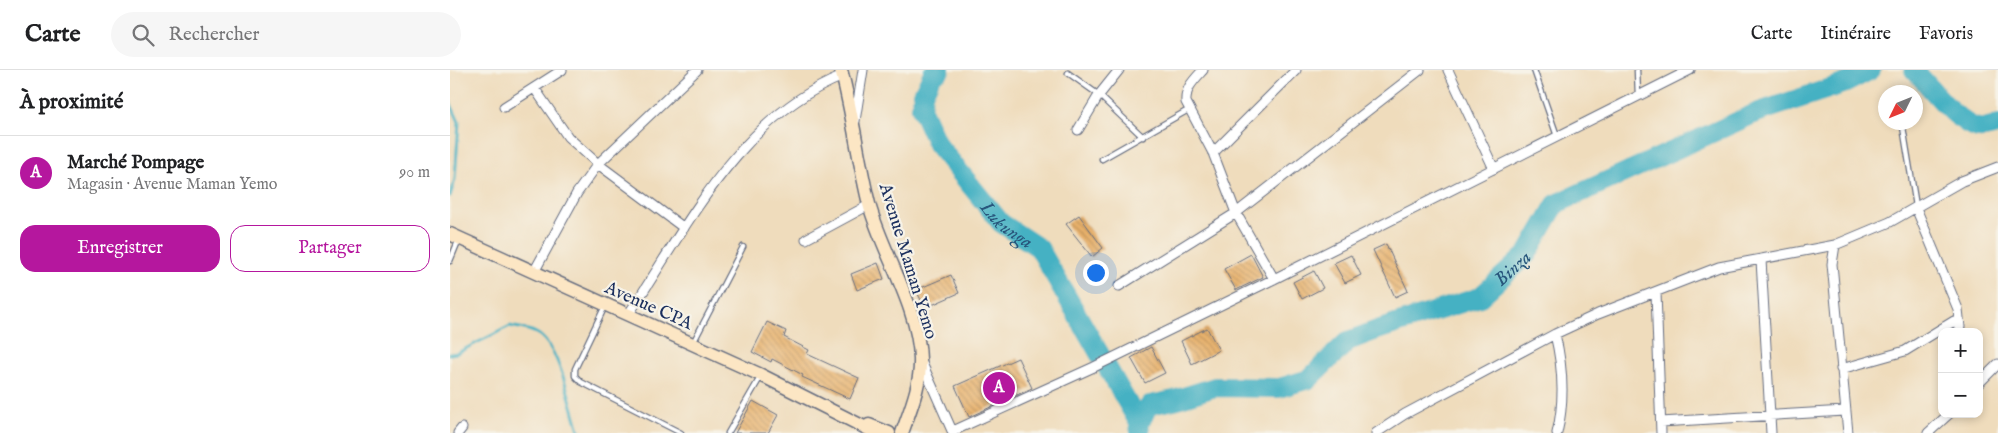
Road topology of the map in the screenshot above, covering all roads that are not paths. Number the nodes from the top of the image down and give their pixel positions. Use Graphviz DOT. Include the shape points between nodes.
graph roads {
  1 [pos="562,70"];
  2 [pos="697,70"];
  3 [pos="863,70"];
  4 [pos="1119,70"];
  5 [pos="1203,70"];
  6 [pos="1296,70"];
  7 [pos="1420,70"];
  8 [pos="1448,70"];
  9 [pos="1534,70"];
  10 [pos="1637,70"];
  11 [pos="1690,70"];
  12 [pos="842,73"];
  13 [pos="1068,73"];
  14 [pos="535,88"];
  15 [pos="1099,95"];
  16 [pos="1638,95"];
  17 [pos="504,107"];
  18 [pos="1190,109"];
  19 [pos="855,127"];
  20 [pos="1078,130"];
  21 [pos="1903,130"];
  22 [pos="1143,136"];
  23 [pos="1558,137"];
  24 [pos="1213,153"];
  25 [pos="1102,159"];
  26 [pos="598,164"];
  27 [pos="1998,167"];
  28 [pos="1494,169"];
  29 [pos="870,205"];
  30 [pos="1916,208"];
  31 [pos="1236,213"];
  32 [pos="684,228"];
  33 [pos="455,236"];
  34 [pos="806,239"];
  35 [pos="1835,245"];
  36 [pos="743,247"];
  37 [pos="1761,260"];
  38 [pos="450,261"];
  39 [pos="534,272"];
  40 [pos="1274,280"];
  41 [pos="1119,286"];
  42 [pos="1656,292"];
  43 [pos="606,305"];
  44 [pos="628,315"];
  45 [pos="1555,334"];
  46 [pos="692,344"];
  47 [pos="920,359"];
  48 [pos="1998,364"];
  49 [pos="1841,369"];
  50 [pos="762,375"];
  51 [pos="1983,379"];
  52 [pos="832,410"];
  53 [pos="1845,411"];
  54 [pos="1770,416"];
  55 [pos="1945,418"];
  56 [pos="1661,422"];
  57 [pos="953,432"];
  58 [pos="682,433"];
  59 [pos="728,433"];
  60 [pos="869,433"];
  61 [pos="876,433"];
  62 [pos="889,433"];
  63 [pos="902,433"];
  64 [pos="1376,433"];
  65 [pos="1557,433"];
  66 [pos="1661,433"];
  67 [pos="1771,433"];
  68 [pos="1848,433"];
  69 [pos="1928,433"];
  1 -- 14 [label="street"];
  2 -- 26 [label="street"];
  3 -- 19 [label="street"];
  4 -- 15 [label="street"];
  5 -- 18 [label="street" via="1186,93"];
  6 -- 24 [label="street"];
  7 -- 31 [label="street"];
  8 -- 28 [label="street"];
  9 -- 23 [label="lane"];
  10 -- 16 [label="lane"];
  11 -- 16 [label="street"];
  12 -- 19 [label="street, Avenue Maman Yemo"];
  12 -- 32 [label="street" via="781,110 757,133 732,160"];
  13 -- 15 [label="lane"];
  14 -- 17 [label="street"];
  14 -- 26 [label="street" via="568,137"];
  15 -- 20 [label="street"];
  15 -- 22 [label="lane"];
  16 -- 23 [label="street"];
  18 -- 22 [label="lane"];
  18 -- 24 [label="street"];
  19 -- 29 [label="street, Avenue Maman Yemo"];
  21 -- 30 [label="lane"];
  22 -- 25 [label="lane"];
  23 -- 28 [label="street"];
  24 -- 31 [label="street"];
  26 -- 32 [label="street"];
  26 -- 39 [label="street" via="577,193"];
  27 -- 30 [label="street" via="1962,181"];
  28 -- 40 [label="street"];
  29 -- 34 [label="street"];
  29 -- 47 [label="street, Avenue Maman Yemo" via="898,277"];
  30 -- 35 [label="street"];
  30 -- 49 [label="street" via="1958,309 1960,327 1954,321 1905,351"];
  31 -- 40 [label="street"];
  31 -- 41 [label="street"];
  32 -- 44 [label="street"];
  33 -- 38 [label="lane"];
  33 -- 39 [label="street, Avenue CPA"];
  35 -- 37 [label="street"];
  35 -- 49 [label="street" via="1832,264"];
  36 -- 46 [label="lane"];
  37 -- 42 [label="street" via="1719,267"];
  37 -- 54 [label="street"];
  39 -- 43 [label="street, Avenue CPA"];
  40 -- 57 [label="street"];
  42 -- 45 [label="street"];
  42 -- 56 [label="street"];
  43 -- 44 [label="street, Avenue CPA"];
  43 -- 58 [label="lane" via="575,369 575,376"];
  44 -- 46 [label="street, Avenue CPA"];
  45 -- 64 [label="street" via="1405,414"];
  45 -- 65 [label="street" via="1562,361"];
  46 -- 50 [label="street, Avenue CPA"];
  47 -- 57 [label="street"];
  47 -- 63 [label="street, Avenue Maman Yemo" via="918,384"];
  48 -- 51 [label="street"];
  49 -- 53 [label="street"];
  50 -- 52 [label="street, Avenue CPA"];
  50 -- 59 [label="lane"];
  52 -- 60 [label="street"];
  52 -- 61 [label="street"];
  52 -- 62 [label="street"];
  53 -- 54 [label="street"];
  53 -- 68 [label="street"];
  54 -- 56 [label="street"];
  54 -- 67 [label="street"];
  55 -- 69 [label="street"];
  56 -- 66 [label="street"];
}
